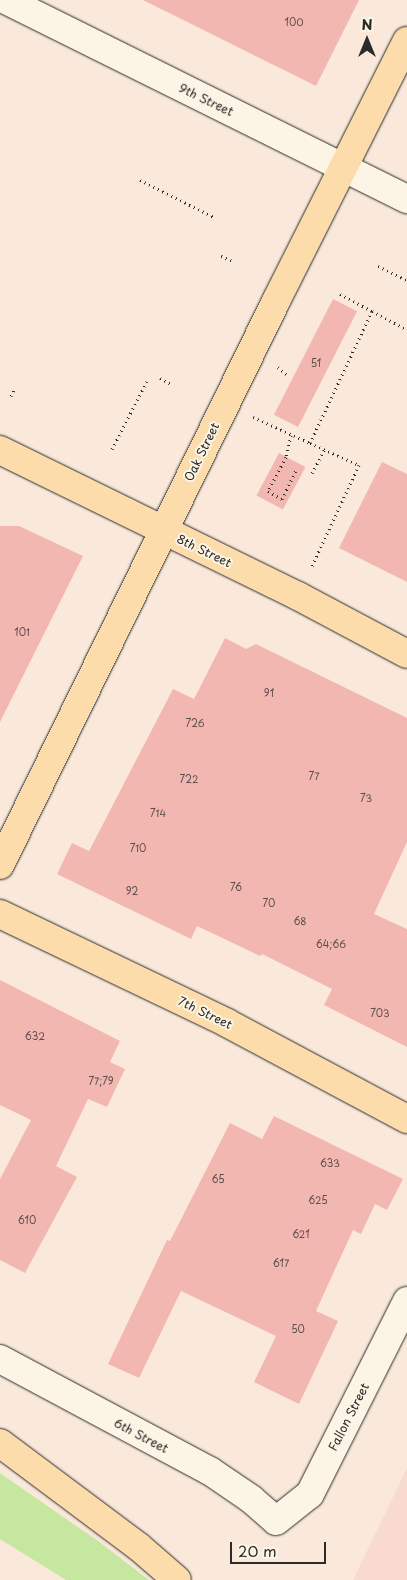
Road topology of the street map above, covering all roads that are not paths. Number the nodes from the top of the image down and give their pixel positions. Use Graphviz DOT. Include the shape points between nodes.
graph roads {
  1 [pos="6,0"];
  2 [pos="407,41"];
  3 [pos="343,168"];
  4 [pos="407,199"];
  5 [pos="0,450"];
  6 [pos="164,532"];
  7 [pos="407,654"];
  8 [pos="0,865"];
  9 [pos="0,914"];
  10 [pos="227,1023"];
  11 [pos="407,1099"];
  12 [pos="407,1119"];
  13 [pos="407,1301"];
  14 [pos="0,1359"];
  15 [pos="0,1443"];
  16 [pos="276,1522"];
  17 [pos="177,1580"];
  1 -- 3 [label="street, 9th Street"];
  2 -- 3 [label="main road, Oak Street"];
  3 -- 4 [label="street, 9th Street"];
  3 -- 6 [label="main road, Oak Street"];
  5 -- 6 [label="main road, 8th Street"];
  6 -- 7 [label="main road, 8th Street" via="298,596"];
  6 -- 8 [label="main road, Oak Street"];
  9 -- 10 [label="main road, 7th Street"];
  10 -- 11 [label="main road"];
  10 -- 12 [label="main road, 7th Street"];
  13 -- 16 [label="street, Fallon Street" via="310,1494"];
  14 -- 16 [label="street, 6th Street" via="210,1471"];
  15 -- 17 [label="main road" via="139,1547"];
}
